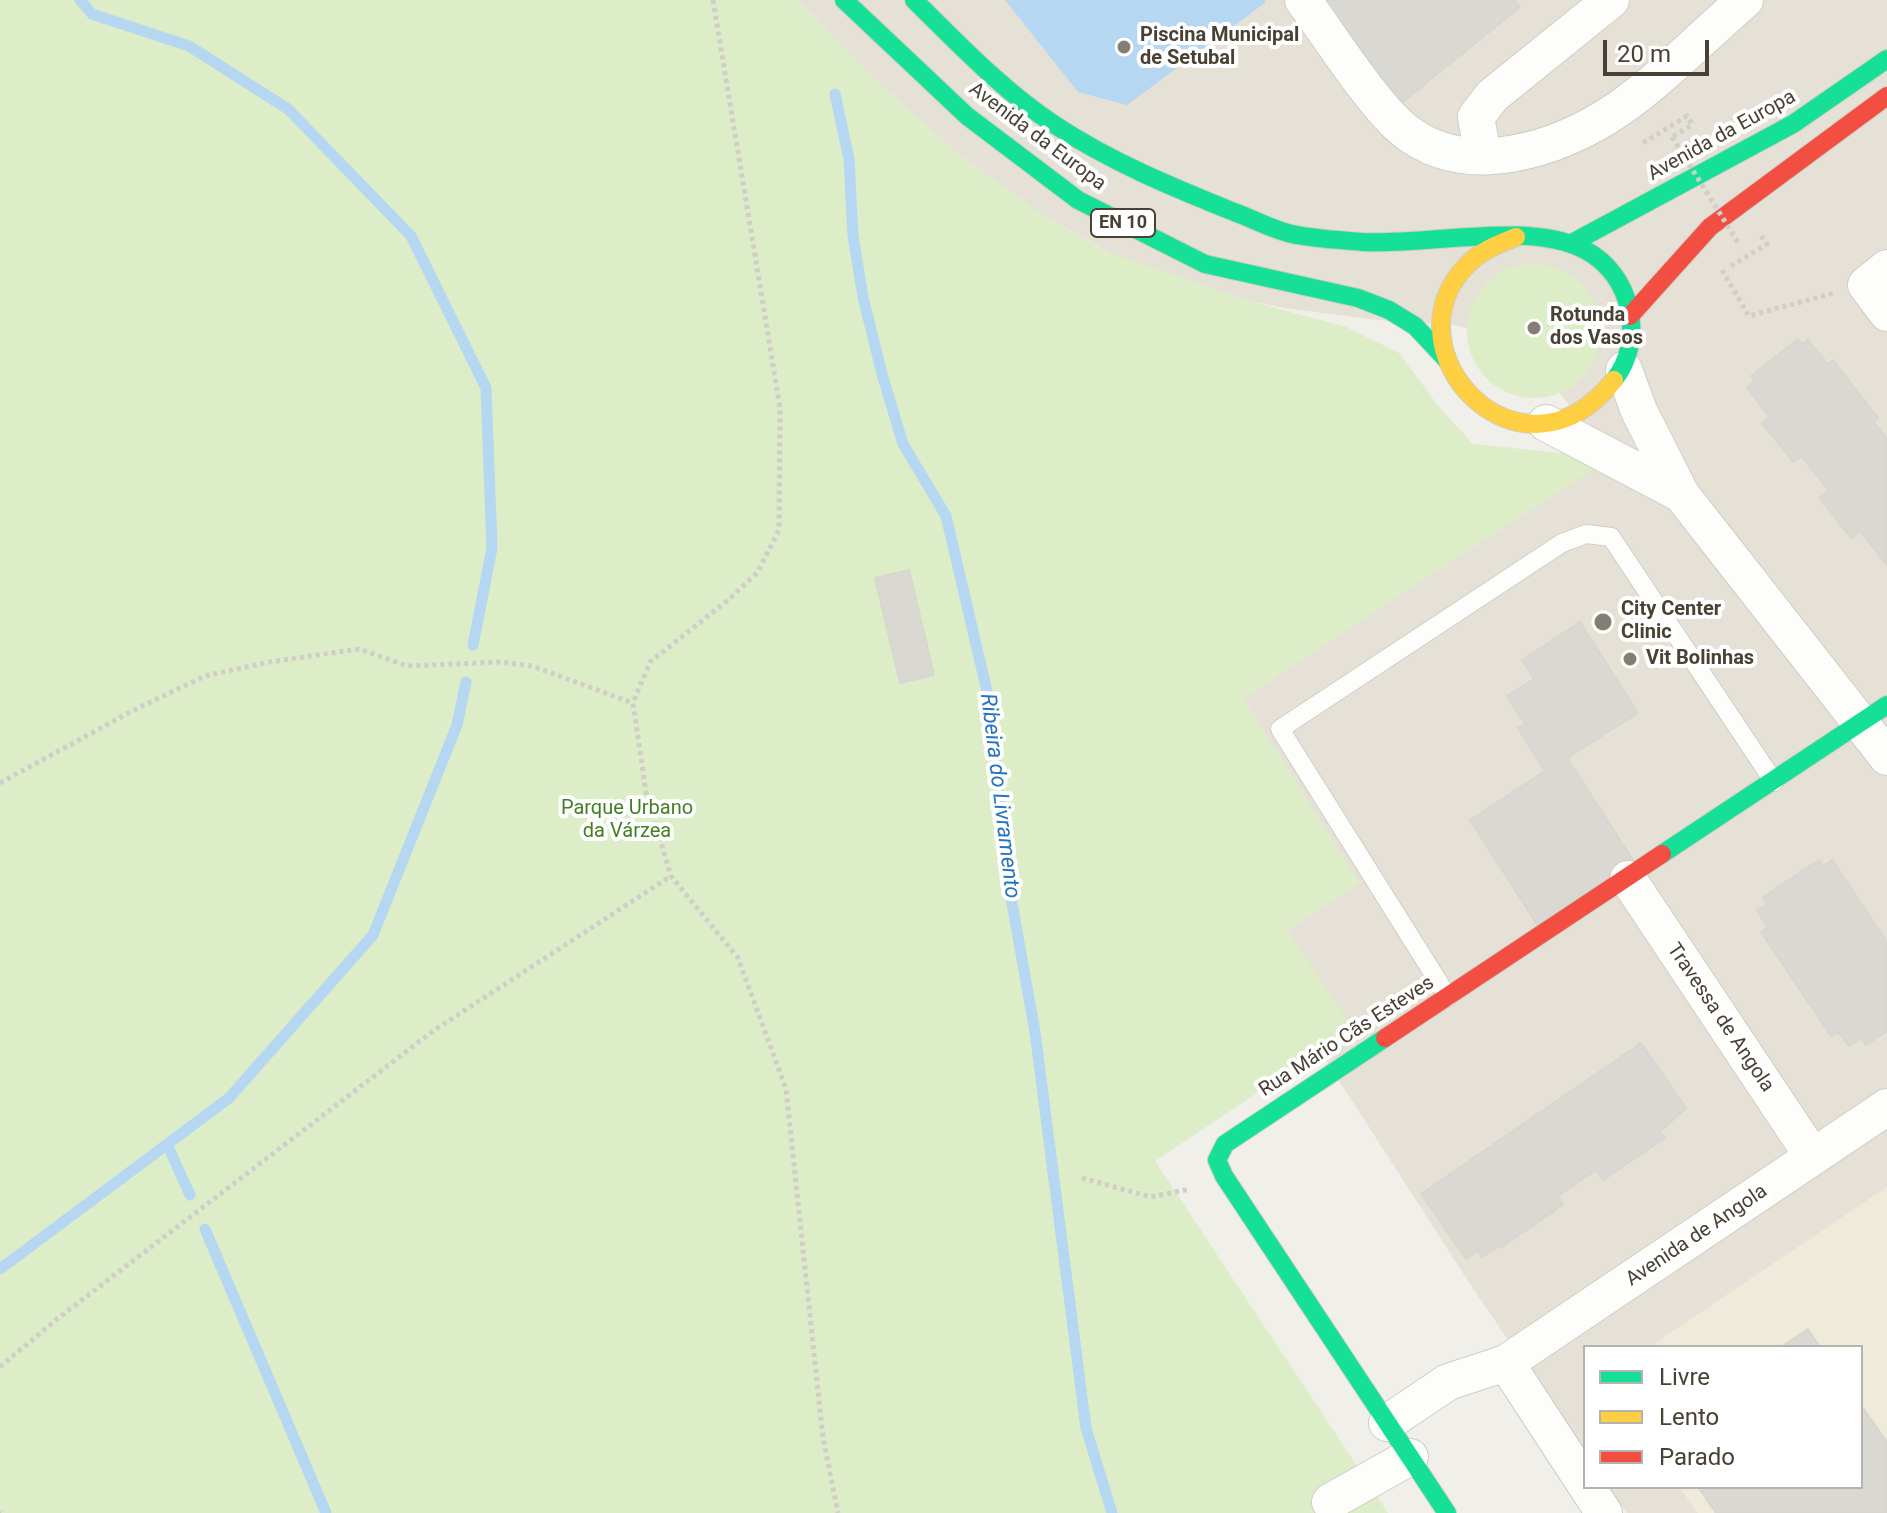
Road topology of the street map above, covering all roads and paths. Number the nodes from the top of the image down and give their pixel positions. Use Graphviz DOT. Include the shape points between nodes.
graph roads {
  1 [pos="713,0"];
  2 [pos="844,0"];
  3 [pos="914,0"];
  4 [pos="1303,0"];
  5 [pos="1611,0"];
  6 [pos="1745,0"];
  7 [pos="1887,59"];
  8 [pos="1887,96"];
  9 [pos="1643,143"];
  10 [pos="1483,156"];
  11 [pos="1516,237"];
  12 [pos="1572,243"];
  13 [pos="1739,244"];
  14 [pos="1723,271"];
  15 [pos="1880,289"];
  16 [pos="1630,316"];
  17 [pos="1446,359"];
  18 [pos="1624,370"];
  19 [pos="1546,423"];
  20 [pos="1681,494"];
  21 [pos="633,703"];
  22 [pos="1875,715"];
  23 [pos="1887,757"];
  24 [pos="1774,782"];
  25 [pos="0,783"];
  26 [pos="671,876"];
  27 [pos="1628,879"];
  28 [pos="1448,997"];
  29 [pos="1887,1107"];
  30 [pos="1813,1157"];
  31 [pos="1224,1176"];
  32 [pos="1082,1178"];
  33 [pos="1506,1363"];
  34 [pos="0,1367"];
  35 [pos="1387,1423"];
  36 [pos="1410,1457"];
  37 [pos="1583,1480"];
  38 [pos="1589,1489"];
  39 [pos="1330,1502"];
  40 [pos="838,1513"];
  41 [pos="1447,1513"];
  42 [pos="1604,1513"];
  1 -- 21 [label="path" via="780,408 779,530 757,573 650,662"];
  2 -- 17 [label="main road, Avenida da Europa / EN 10" via="967,116 1078,200 1205,264 1358,298 1389,310 1415,326"];
  3 -- 11 [label="main road, Avenida da Europa / EN 10" via="1053,124 1143,176 1231,211 1294,235 1366,242"];
  4 -- 10 [label="street" via="1402,129 1428,146"];
  5 -- 10 [label="street" via="1492,96 1476,117"];
  6 -- 10 [label="street" via="1620,108 1543,146"];
  7 -- 12 [label="main road, Avenida da Europa" via="1793,124"];
  8 -- 16 [label="main road" via="1710,227"];
  9 -- 13 [label="path, bridge" via="1687,116 1692,125 1672,137"];
  11 -- 12 [label="main road" via="1545,236"];
  11 -- 17 [label="main road" via="1482,252 1458,275 1442,327"];
  12 -- 16 [label="main road" via="1604,262 1620,285"];
  14 -- 15 [label="path" via="1749,316"];
  16 -- 18 [label="main road"];
  17 -- 19 [label="main road" via="1459,387 1480,407 1506,421"];
  18 -- 19 [label="main road" via="1594,403"];
  18 -- 20 [label="street"];
  19 -- 20 [label="street"];
  20 -- 22 [label="street"];
  21 -- 25 [label="path" via="532,666 407,666 359,649 205,676"];
  21 -- 26 [label="path" via="646,792"];
  22 -- 23 [label="street"];
  22 -- 24 [label="main road, Rua Mário Cãs Esteves"];
  24 -- 27 [label="main road, Rua Mário Cãs Esteves"];
  24 -- 28 [label="lane" via="1611,537 1586,534 1562,543 1280,729"];
  26 -- 34 [label="path" via="433,1031"];
  26 -- 40 [label="path" via="738,958 786,1089 823,1438"];
  27 -- 28 [label="main road, Rua Mário Cãs Esteves"];
  27 -- 30 [label="street, Travessa de Angola"];
  28 -- 31 [label="main road, Rua Mário Cãs Esteves" via="1225,1144 1217,1153"];
  29 -- 30 [label="street, Avenida de Angola"];
  30 -- 33 [label="street, Avenida de Angola"];
  31 -- 32 [label="path" via="1177,1194 1151,1197"];
  31 -- 35 [label="main road"];
  33 -- 35 [label="street, Avenida de Angola" via="1448,1382"];
  33 -- 37 [label="street"];
  35 -- 36 [label="main road"];
  36 -- 39 [label="street"];
  36 -- 41 [label="main road"];
  38 -- 42 [label="street"];
}
